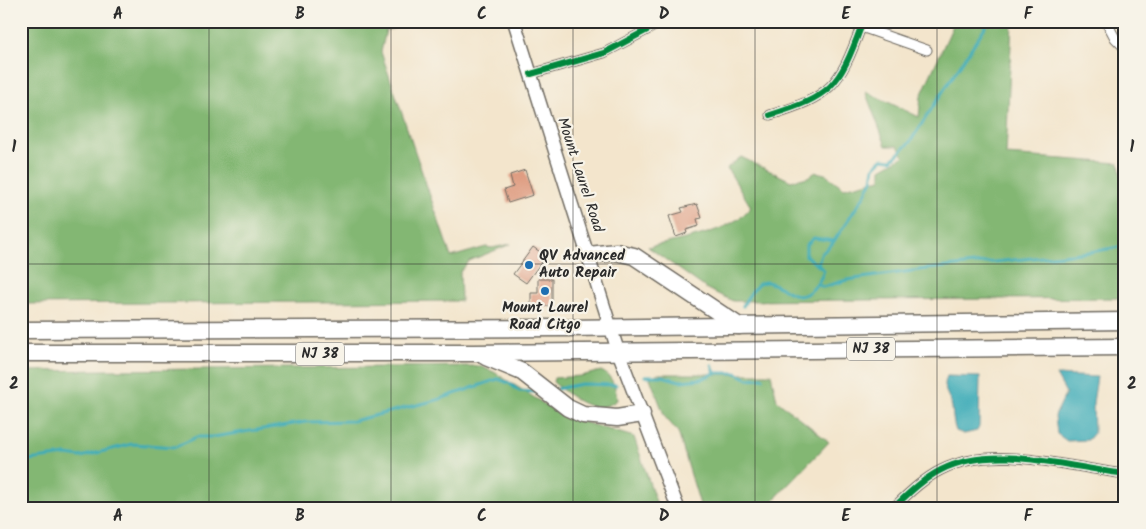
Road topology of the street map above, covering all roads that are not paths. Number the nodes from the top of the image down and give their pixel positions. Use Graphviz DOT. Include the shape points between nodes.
graph roads {
  1 [pos="514,21"];
  2 [pos="664,21"];
  3 [pos="844,21"];
  4 [pos="1106,21"];
  5 [pos="860,27"];
  6 [pos="1125,48"];
  7 [pos="927,50"];
  8 [pos="531,74"];
  9 [pos="770,115"];
  10 [pos="589,255"];
  11 [pos="1125,321"];
  12 [pos="739,326"];
  13 [pos="611,327"];
  14 [pos="21,330"];
  15 [pos="1125,347"];
  16 [pos="618,351"];
  17 [pos="21,353"];
  18 [pos="474,353"];
  19 [pos="642,414"];
  20 [pos="1125,474"];
  21 [pos="678,508"];
  22 [pos="893,508"];
  1 -- 8 [label="main road, Mount Laurel Road"];
  2 -- 8 [label="street" via="604,53"];
  3 -- 5 [label="street"];
  4 -- 6 [label="street"];
  5 -- 7 [label="street"];
  5 -- 9 [label="street" via="845,66 831,87 821,96"];
  8 -- 10 [label="main road, Mount Laurel Road"];
  10 -- 12 [label="highway" via="616,252 634,256"];
  10 -- 13 [label="main road, Mount Laurel Road"];
  11 -- 12 [label="highway, NJ 38"];
  12 -- 13 [label="highway, NJ 38"];
  13 -- 14 [label="highway, NJ 38"];
  13 -- 16 [label="main road, Mount Laurel Road"];
  15 -- 16 [label="highway, NJ 38"];
  16 -- 18 [label="highway, NJ 38"];
  16 -- 19 [label="main road, Mount Laurel Road"];
  17 -- 18 [label="highway, NJ 38"];
  18 -- 19 [label="highway" via="522,372 561,403 583,415 611,418"];
  19 -- 21 [label="main road, Mount Laurel Road"];
  20 -- 22 [label="street" via="1015,458 975,458 940,470"];
}
